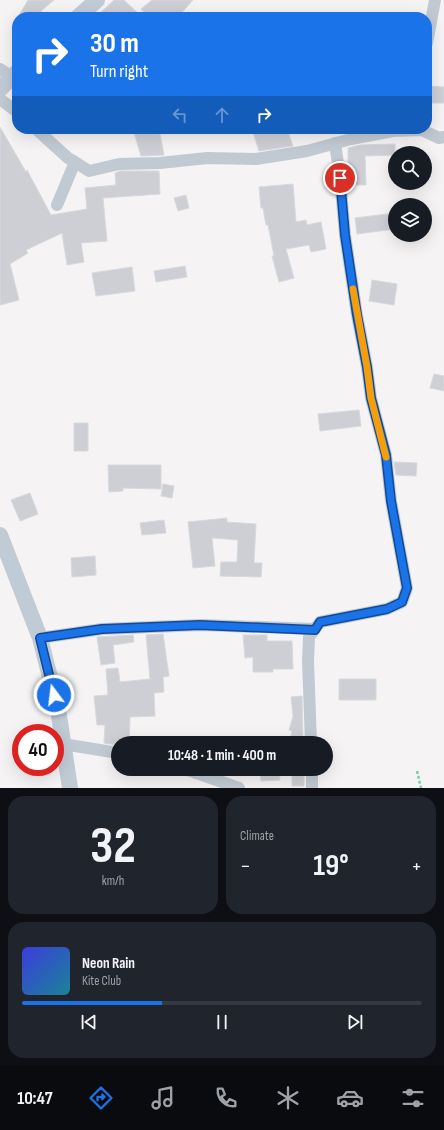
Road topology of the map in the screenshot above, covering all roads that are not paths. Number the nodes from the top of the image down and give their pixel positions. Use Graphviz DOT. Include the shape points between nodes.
graph roads {
  1 [pos="97,0"];
  2 [pos="435,0"];
  3 [pos="84,12"];
  4 [pos="432,16"];
  5 [pos="10,73"];
  6 [pos="0,89"];
  7 [pos="0,99"];
  8 [pos="12,108"];
  9 [pos="42,134"];
  10 [pos="376,134"];
  11 [pos="430,134"];
  12 [pos="444,137"];
  13 [pos="335,143"];
  14 [pos="75,162"];
  15 [pos="57,205"];
  16 [pos="0,535"];
  17 [pos="315,630"];
  18 [pos="40,638"];
  19 [pos="60,724"];
  20 [pos="311,736"];
  21 [pos="64,744"];
  22 [pos="64,750"];
  23 [pos="111,752"];
  24 [pos="205,776"];
  25 [pos="312,776"];
  26 [pos="70,788"];
  27 [pos="239,788"];
  28 [pos="312,788"];
  1 -- 3 [label="street"];
  2 -- 4 [label="street"];
  5 -- 6 [label="street"];
  7 -- 8 [label="street"];
  9 -- 14 [label="street"];
  10 -- 13 [label="street"];
  11 -- 12 [label="street" via="439,138"];
  13 -- 14 [label="street" via="307,151 256,158 207,158 118,164 89,171"];
  13 -- 17 [label="street" via="357,315 371,398 386,455 391,501 407,588 402,602 387,609 320,622"];
  14 -- 15 [label="street"];
  16 -- 18 [label="street"];
  17 -- 18 [label="street" via="200,625 102,629"];
  17 -- 20 [label="street" via="309,637 308,661"];
  18 -- 19 [label="street"];
  21 -- 23 [label="street"];
  22 -- 26 [label="street"];
  24 -- 27 [label="street"];
  25 -- 28 [label="street"];
}
